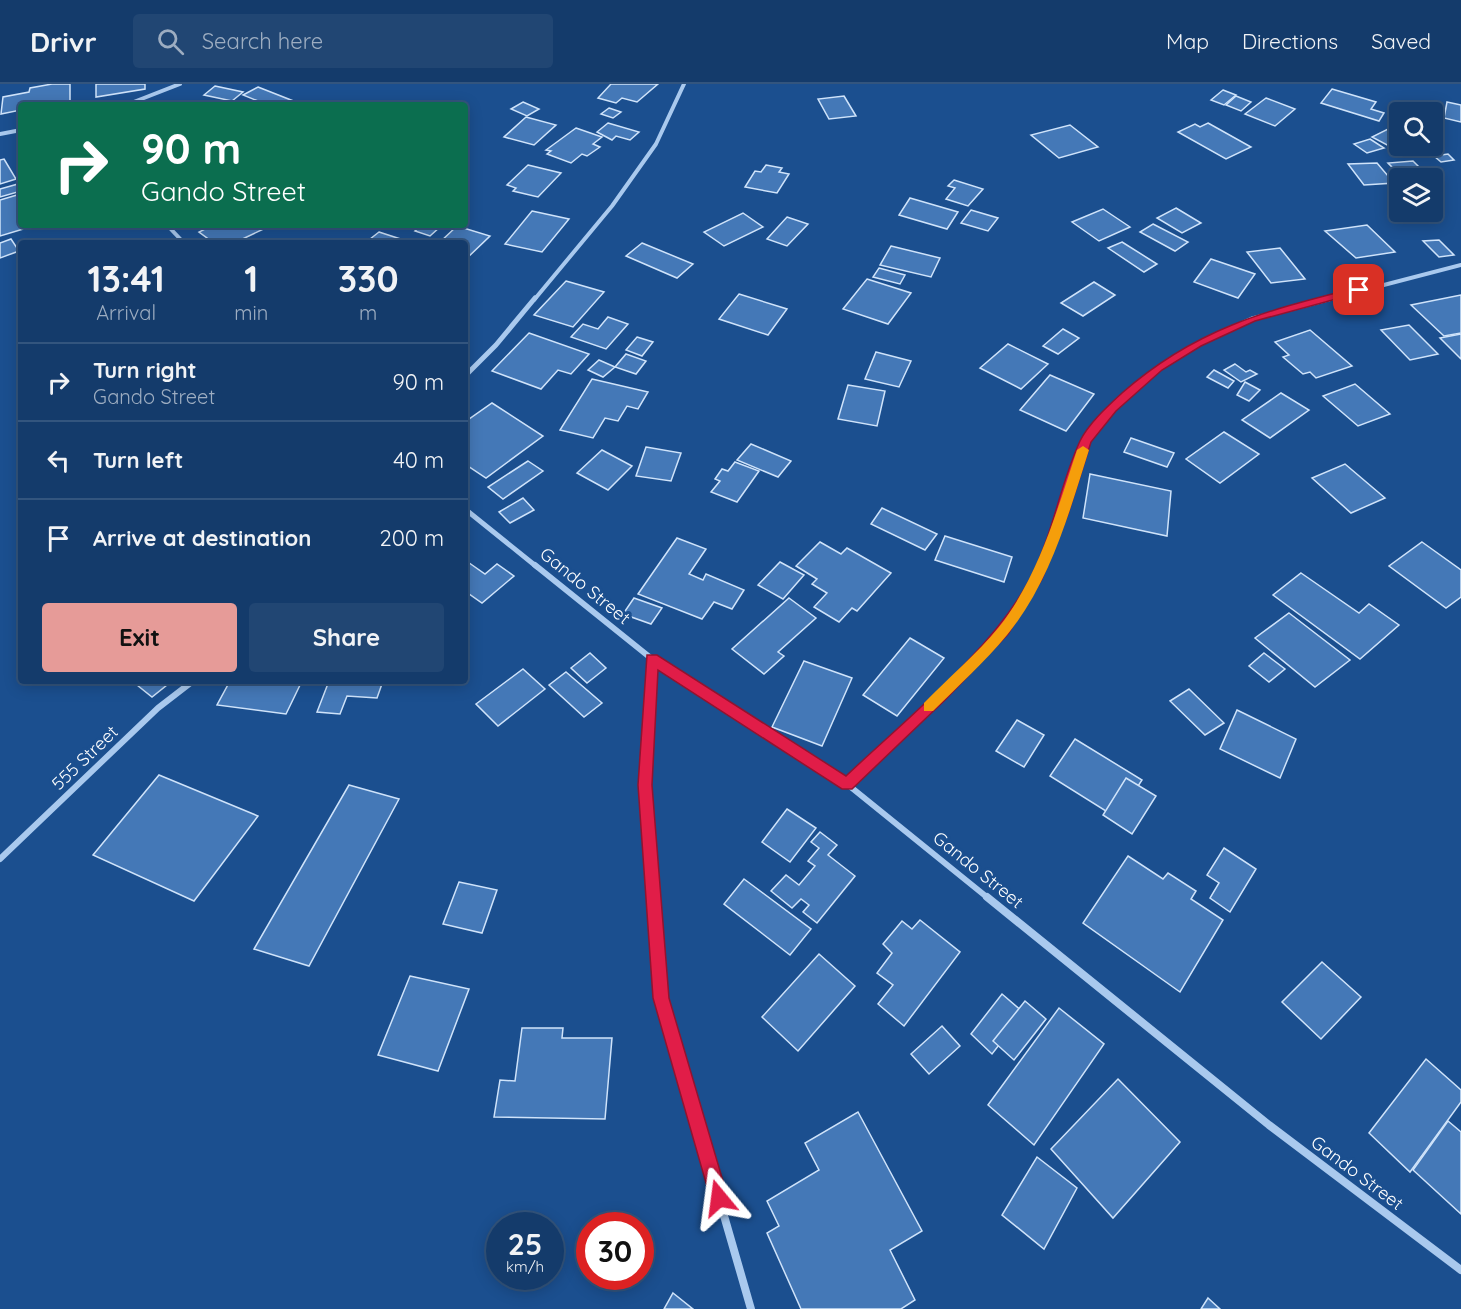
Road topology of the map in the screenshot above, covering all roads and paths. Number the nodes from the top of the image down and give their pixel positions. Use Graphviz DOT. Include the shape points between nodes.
graph roads {
  1 [pos="180,84"];
  2 [pos="684,84"];
  3 [pos="134,102"];
  4 [pos="18,131"];
  5 [pos="0,134"];
  6 [pos="170,228"];
  7 [pos="181,240"];
  8 [pos="1461,265"];
  9 [pos="468,372"];
  10 [pos="468,511"];
  11 [pos="652,659"];
  12 [pos="189,684"];
  13 [pos="847,784"];
  14 [pos="0,859"];
  15 [pos="1461,1270"];
  16 [pos="751,1309"];
  1 -- 3 [label="street"];
  2 -- 9 [label="street" via="656,144 612,206 496,345"];
  4 -- 5 [label="street"];
  6 -- 7 [label="street"];
  8 -- 13 [label="street" via="1252,319 1158,368 1112,408 1086,441 1036,579 1003,630"];
  10 -- 11 [label="street, Gando Street"];
  11 -- 13 [label="street, Gando Street"];
  11 -- 16 [label="street" via="645,785 661,998"];
  12 -- 14 [label="street, 555 Street" via="158,708"];
  13 -- 15 [label="street, Gando Street" via="1269,1125"];
}
